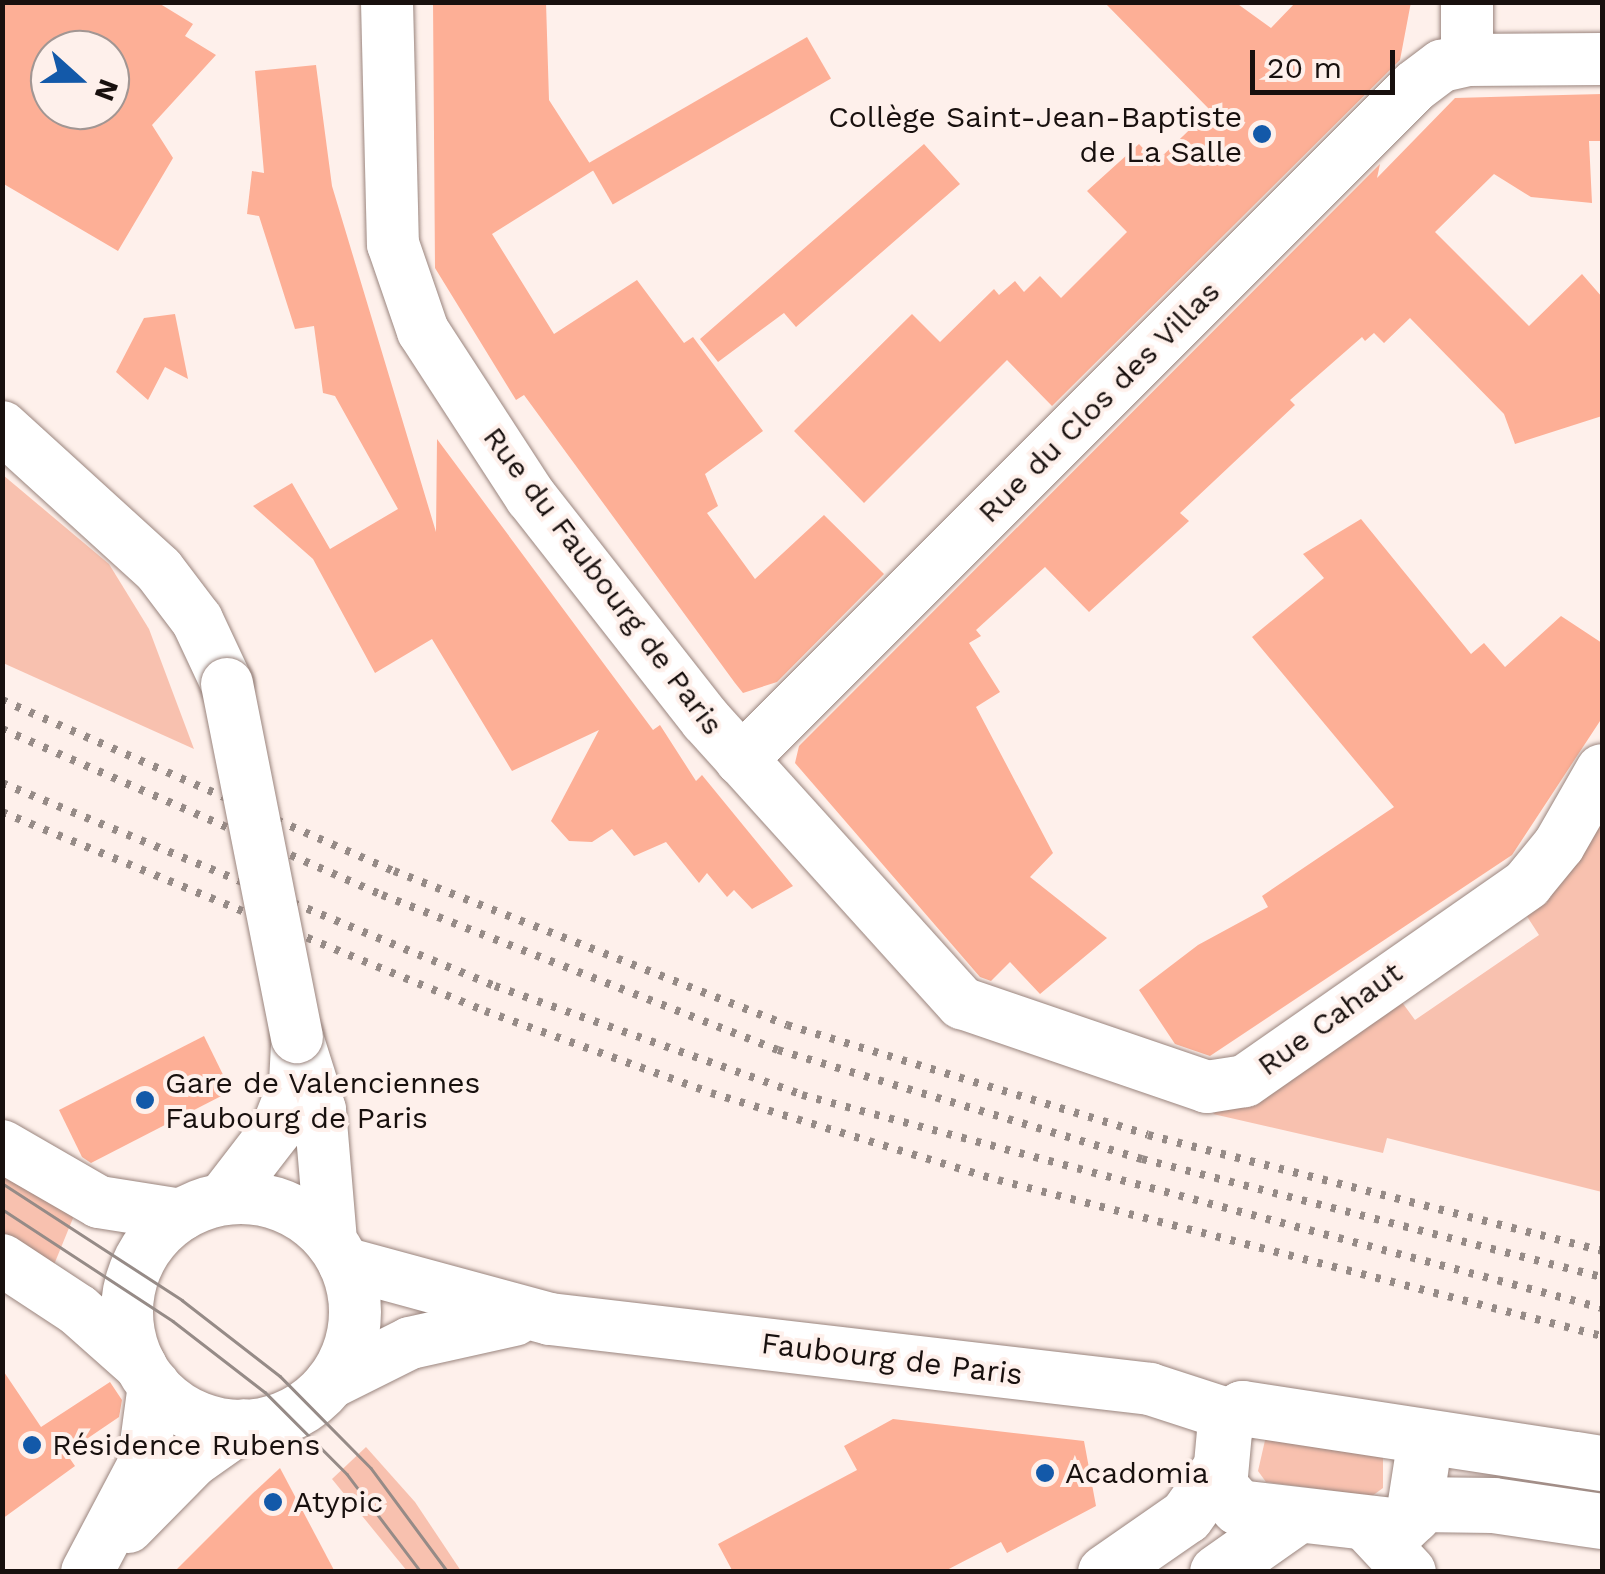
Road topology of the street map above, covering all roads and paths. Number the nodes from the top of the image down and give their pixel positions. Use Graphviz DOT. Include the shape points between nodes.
graph roads {
  1 [pos="388,2"];
  2 [pos="1467,2"];
  3 [pos="1602,59"];
  4 [pos="1467,60"];
  5 [pos="2,427"];
  6 [pos="740,760"];
  7 [pos="1602,770"];
  8 [pos="936,982"];
  9 [pos="297,1037"];
  10 [pos="2,1146"];
  11 [pos="202,1207"];
  12 [pos="337,1253"];
  13 [pos="2,1260"];
  14 [pos="550,1318"];
  15 [pos="148,1376"];
  16 [pos="330,1383"];
  17 [pos="1230,1415"];
  18 [pos="244,1426"];
  19 [pos="1419,1438"];
  20 [pos="1602,1463"];
  21 [pos="1220,1468"];
  22 [pos="1415,1504"];
  23 [pos="1298,1515"];
  24 [pos="1602,1521"];
  25 [pos="1364,1523"];
  26 [pos="93,1564"];
  27 [pos="1105,1572"];
  28 [pos="1217,1572"];
  29 [pos="1410,1572"];
  1 -- 6 [label="street, Rue du Faubourg de Paris" via="390,217 409,304 531,496"];
  2 -- 4 [label="street"];
  3 -- 4 [label="street, Rue du Clos des Villas"];
  4 -- 6 [label="street, Rue du Clos des Villas" via="1442,66 1414,86"];
  5 -- 9 [label="street, bridge" via="159,570 196,620 227,684"];
  6 -- 8 [label="street, Rue du Faubourg de Paris"];
  7 -- 8 [label="street, Rue Cahaut" via="1559,845 1526,884 1245,1080 1207,1086 979,1010"];
  9 -- 11 [label="street" via="298,1066 267,1146"];
  9 -- 12 [label="street" via="320,1110"];
  10 -- 11 [label="street" via="99,1202"];
  11 -- 12 [label="street" via="250,1198 288,1208"];
  11 -- 15 [label="street" via="148,1246 129,1292 129,1330"];
  12 -- 14 [label="street, Faubourg de Paris"];
  12 -- 16 [label="street" via="354,1325"];
  13 -- 15 [label="street" via="78,1310"];
  14 -- 16 [label="street, Faubourg de Paris" via="453,1329"];
  14 -- 17 [label="street, Faubourg de Paris" via="1150,1389"];
  15 -- 18 [label="street" via="198,1418"];
  15 -- 26 [label="street" via="147,1452"];
  16 -- 18 [label="street" via="289,1415"];
  17 -- 19 [label="main road" via="1251,1409"];
  17 -- 21 [label="main road"];
  18 -- 26 [label="street" via="193,1461"];
  19 -- 20 [label="main road"];
  19 -- 22 [label="main road"];
  21 -- 23 [label="main road" via="1222,1494 1232,1504"];
  21 -- 27 [label="main road" via="1186,1516"];
  22 -- 24 [label="main road" via="1494,1505"];
  22 -- 25 [label="main road" via="1406,1524"];
  23 -- 25 [label="main road"];
  23 -- 28 [label="main road"];
  25 -- 29 [label="street"];
}
